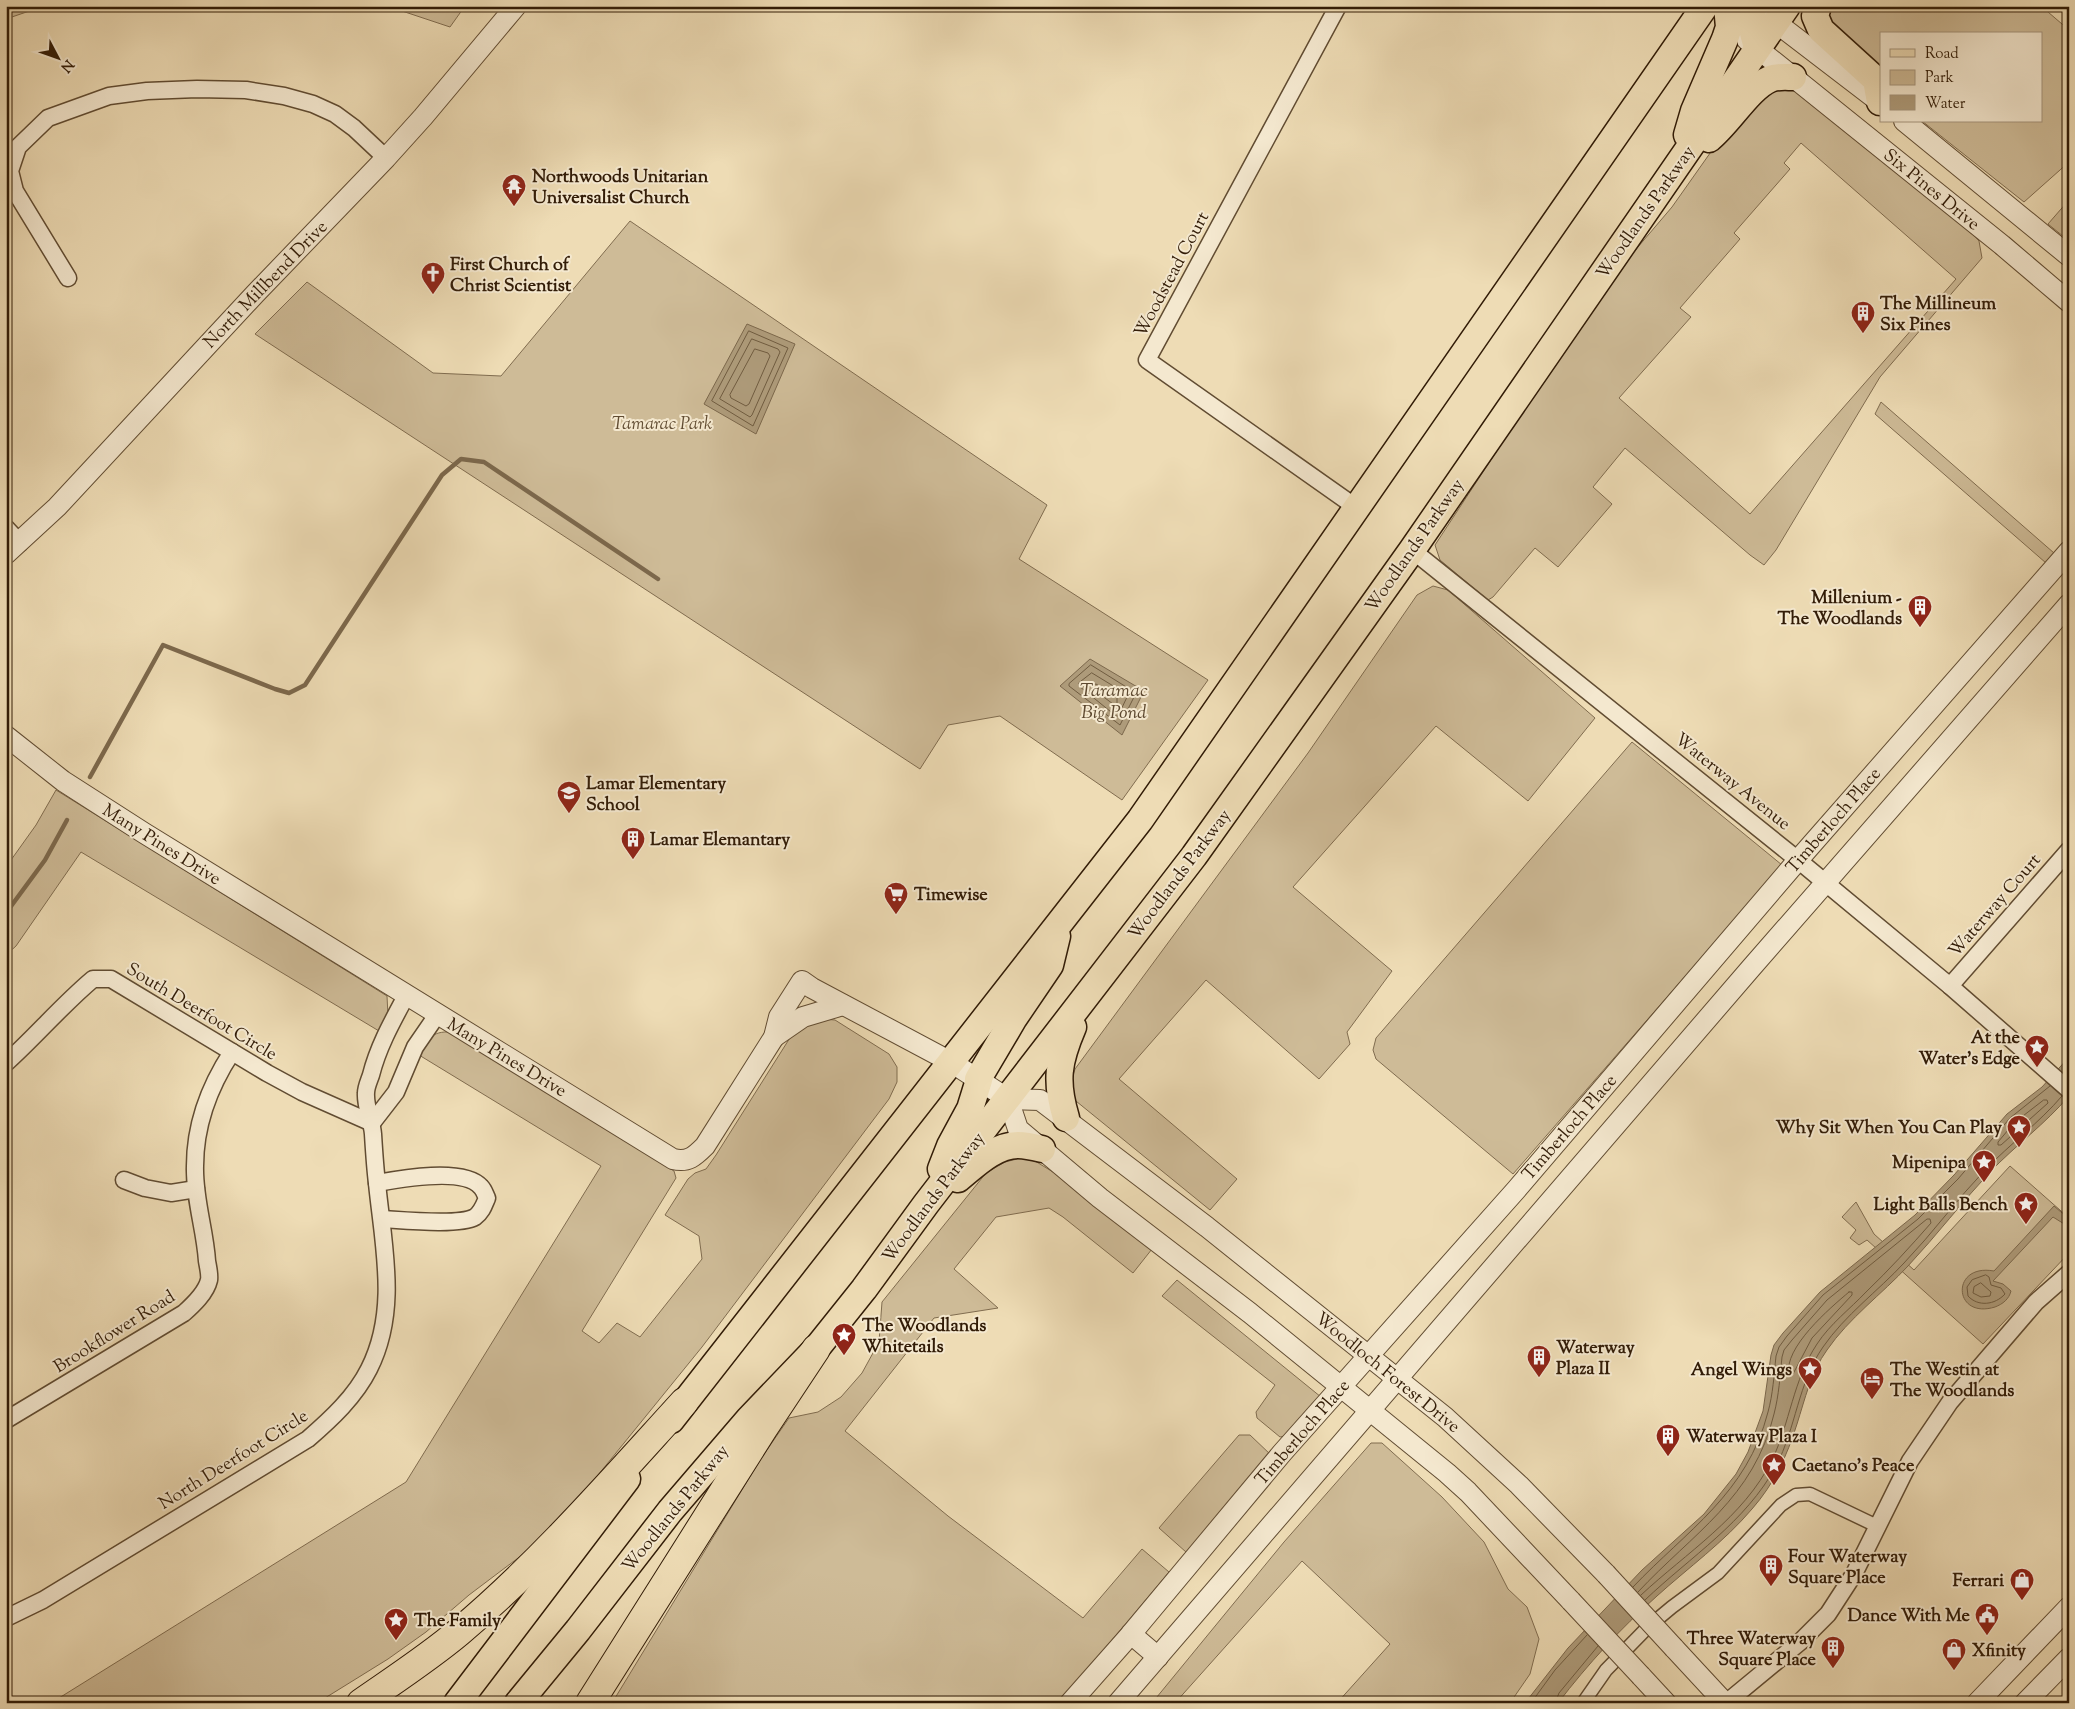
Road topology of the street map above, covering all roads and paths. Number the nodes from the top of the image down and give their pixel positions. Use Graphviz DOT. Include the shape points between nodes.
graph roads {
  1 [pos="516,6"];
  2 [pos="1338,6"];
  3 [pos="1753,6"];
  4 [pos="1818,6"];
  5 [pos="1712,11"];
  6 [pos="1782,14"];
  7 [pos="1757,48"];
  8 [pos="1793,76"];
  9 [pos="1880,98"];
  10 [pos="1880,101"];
  11 [pos="1905,122"];
  12 [pos="386,158"];
  13 [pos="1679,162"];
  14 [pos="2025,221"];
  15 [pos="2002,245"];
  16 [pos="2069,256"];
  17 [pos="68,278"];
  18 [pos="2069,302"];
  19 [pos="1357,508"];
  20 [pos="6,528"];
  21 [pos="13,548"];
  22 [pos="1412,550"];
  23 [pos="2069,551"];
  24 [pos="2068,608"];
  25 [pos="6,736"];
  26 [pos="2069,850"];
  27 [pos="1798,860"];
  28 [pos="1825,883"];
  29 [pos="1060,923"];
  30 [pos="1950,986"];
  31 [pos="406,996"];
  32 [pos="1084,1000"];
  33 [pos="843,1005"];
  34 [pos="437,1015"];
  35 [pos="774,1037"];
  36 [pos="232,1052"];
  37 [pos="951,1062"];
  38 [pos="6,1064"];
  39 [pos="978,1080"];
  40 [pos="2069,1090"];
  41 [pos="1008,1099"];
  42 [pos="1066,1118"];
  43 [pos="372,1123"];
  44 [pos="1042,1149"];
  45 [pos="124,1180"];
  46 [pos="376,1183"];
  47 [pos="196,1189"];
  48 [pos="926,1204"];
  49 [pos="382,1219"];
  50 [pos="2069,1273"];
  51 [pos="816,1349"];
  52 [pos="1369,1356"];
  53 [pos="1397,1378"];
  54 [pos="1341,1387"];
  55 [pos="684,1402"];
  56 [pos="1369,1410"];
  57 [pos="6,1420"];
  58 [pos="1879,1527"];
  59 [pos="2069,1607"];
  60 [pos="6,1618"];
  61 [pos="1131,1634"];
  62 [pos="1158,1656"];
  63 [pos="2069,1658"];
  64 [pos="457,1700"];
  65 [pos="361,1703"];
  66 [pos="518,1703"];
  67 [pos="590,1703"];
  68 [pos="1070,1703"];
  69 [pos="1118,1703"];
  70 [pos="1583,1703"];
  71 [pos="1666,1703"];
  72 [pos="1726,1703"];
  73 [pos="1977,1703"];
  74 [pos="2025,1703"];
  1 -- 12 [label="street, North Millbend Drive"];
  2 -- 19 [label="street, Woodstead Court" via="1147,360"];
  3 -- 6 [label="street"];
  3 -- 7 [label="main road" via="1752,29"];
  4 -- 9 [label="main road" via="1814,16 1821,30 1876,80"];
  5 -- 7 [label="street, Six Pines Drive"];
  5 -- 13 [label="main road" via="1694,111"];
  5 -- 19 [label="main road"];
  6 -- 7 [label="main road, Woodlands Parkway"];
  6 -- 10 [label="street"];
  7 -- 8 [label="street, Six Pines Drive"];
  7 -- 13 [label="main road, Woodlands Parkway"];
  8 -- 13 [label="main road" via="1773,78 1759,86 1721,130"];
  8 -- 15 [label="street, Six Pines Drive"];
  11 -- 14 [label="street, Six Pines Drive"];
  12 -- 17 [label="street" via="335,114 284,96 246,90 147,91 109,96 48,118 18,147 10,171 15,191"];
  12 -- 21 [label="street, North Millbend Drive" via="58,507"];
  13 -- 22 [label="main road, Woodlands Parkway"];
  14 -- 15 [label="street"];
  14 -- 16 [label="street, Six Pines Drive"];
  15 -- 18 [label="street, Six Pines Drive"];
  19 -- 29 [label="main road" via="1140,820"];
  20 -- 21 [label="street"];
  22 -- 27 [label="street, Waterway Avenue"];
  22 -- 32 [label="main road, Woodlands Parkway" via="1194,856"];
  23 -- 27 [label="street, Timberloch Place"];
  24 -- 28 [label="street, Timberloch Place"];
  25 -- 31 [label="street, Many Pines Drive" via="63,781"];
  26 -- 30 [label="street, Waterway Court"];
  27 -- 28 [label="street, Waterway Avenue"];
  27 -- 52 [label="street, Timberloch Place" via="1516,1190"];
  28 -- 30 [label="street, Waterway Avenue"];
  28 -- 53 [label="street, Timberloch Place"];
  29 -- 37 [label="main road"];
  29 -- 39 [label="main road" via="1050,965"];
  30 -- 40 [label="street, Waterway Avenue"];
  31 -- 34 [label="street, Many Pines Drive"];
  31 -- 43 [label="street, North Deerfoot Circle" via="377,1053 366,1094"];
  32 -- 41 [label="main road, Woodlands Parkway"];
  32 -- 42 [label="main road" via="1061,1059 1059,1095"];
  33 -- 35 [label="street" via="803,1017"];
  33 -- 35 [label="street, Many Pines Drive" via="802,981 779,1017"];
  33 -- 37 [label="street, Many Pines Drive"];
  34 -- 35 [label="street, Many Pines Drive" via="673,1159 682,1161 690,1160 705,1146"];
  34 -- 43 [label="street" via="415,1047 396,1092"];
  36 -- 38 [label="street, South Deerfoot Circle" via="126,986 110,979 93,978"];
  36 -- 43 [label="street, South Deerfoot Circle" via="302,1092"];
  36 -- 47 [label="street, Brookflower Road" via="200,1117 194,1167"];
  37 -- 39 [label="street"];
  37 -- 55 [label="main road"];
  39 -- 41 [label="street"];
  39 -- 48 [label="main road" via="970,1110 950,1146"];
  41 -- 42 [label="street, Woodloch Forest Drive" via="1040,1100"];
  41 -- 44 [label="street" via="1018,1129"];
  41 -- 48 [label="main road, Woodlands Parkway"];
  42 -- 52 [label="street, Woodloch Forest Drive" via="1208,1226"];
  43 -- 46 [label="street, North Deerfoot Circle"];
  44 -- 48 [label="main road" via="1018,1145 1002,1148 984,1158"];
  44 -- 54 [label="street" via="1107,1204"];
  45 -- 47 [label="street" via="171,1193"];
  46 -- 49 [label="street, North Deerfoot Circle"];
  46 -- 49 [label="street" via="414,1176 447,1176 481,1186 487,1198 474,1218 455,1221"];
  47 -- 57 [label="street, Brookflower Road" via="209,1280 197,1301 184,1313"];
  48 -- 51 [label="main road, Woodlands Parkway"];
  49 -- 60 [label="street, North Deerfoot Circle" via="387,1310 381,1341 353,1394 331,1419 308,1439 44,1600"];
  50 -- 58 [label="street" via="2036,1302 1950,1402 1910,1461"];
  51 -- 66 [label="main road, Woodlands Parkway" via="749,1419 670,1510"];
  51 -- 67 [label="highway"];
  52 -- 53 [label="street, Woodloch Forest Drive"];
  52 -- 54 [label="street, Timberloch Place"];
  53 -- 56 [label="street, Timberloch Place"];
  53 -- 72 [label="street, Woodloch Forest Drive, bridge" via="1519,1485"];
  54 -- 56 [label="street"];
  54 -- 61 [label="street, Timberloch Place"];
  55 -- 64 [label="main road" via="593,1526"];
  55 -- 65 [label="highway" via="579,1517 506,1590 414,1667"];
  56 -- 62 [label="street, Timberloch Place"];
  56 -- 71 [label="street, bridge" via="1468,1492"];
  58 -- 70 [label="street" via="1810,1494 1790,1498 1718,1573 1648,1627 1606,1670"];
  58 -- 72 [label="street" via="1828,1614 1800,1642"];
  59 -- 73 [label="street"];
  61 -- 62 [label="street"];
  61 -- 68 [label="street, Timberloch Place"];
  62 -- 69 [label="street, Timberloch Place"];
  63 -- 74 [label="street"];
}
